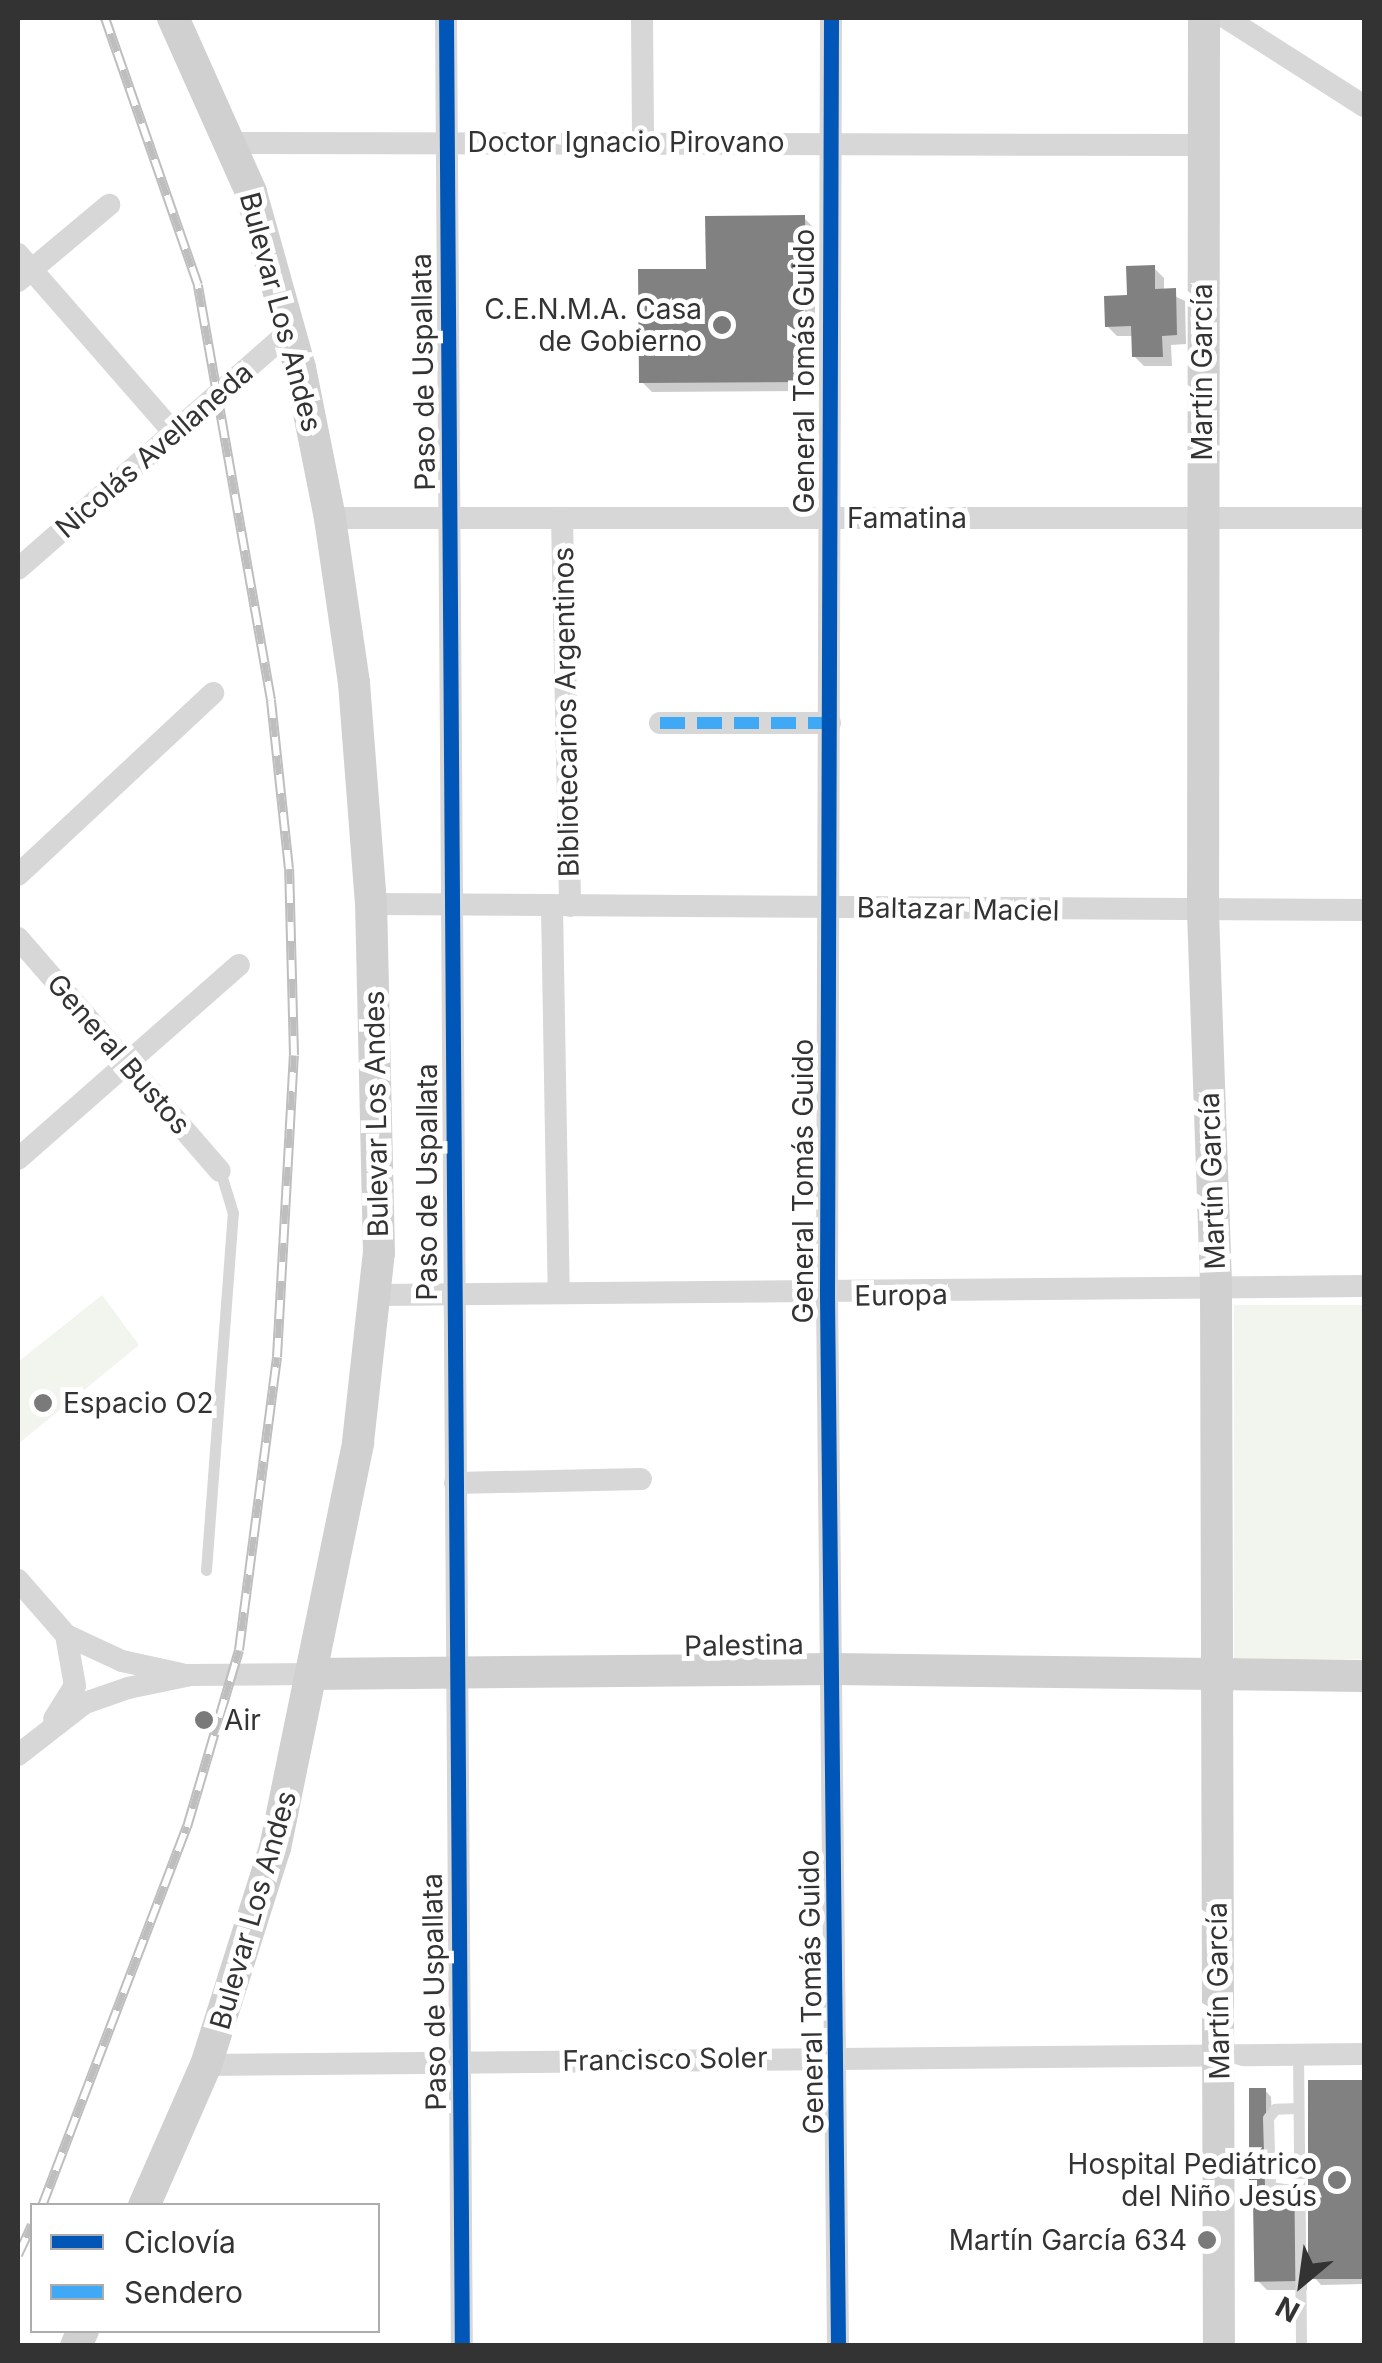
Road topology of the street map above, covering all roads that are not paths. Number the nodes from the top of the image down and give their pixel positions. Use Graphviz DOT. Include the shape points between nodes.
graph roads {
  1 [pos="172,18"];
  2 [pos="446,18"];
  3 [pos="642,18"];
  4 [pos="831,18"];
  5 [pos="1204,18"];
  6 [pos="1226,18"];
  7 [pos="1364,106"];
  8 [pos="643,142"];
  9 [pos="830,142"];
  10 [pos="230,143"];
  11 [pos="446,143"];
  12 [pos="1201,145"];
  13 [pos="109,204"];
  14 [pos="22,268"];
  15 [pos="291,330"];
  16 [pos="174,433"];
  17 [pos="330,518"];
  18 [pos="449,518"];
  19 [pos="562,518"];
  20 [pos="828,518"];
  21 [pos="1202,518"];
  22 [pos="1364,518"];
  23 [pos="18,570"];
  24 [pos="213,693"];
  25 [pos="660,724"];
  26 [pos="830,724"];
  27 [pos="18,875"];
  28 [pos="372,904"];
  29 [pos="561,906"];
  30 [pos="452,907"];
  31 [pos="829,908"];
  32 [pos="1364,910"];
  33 [pos="1203,912"];
  34 [pos="18,938"];
  35 [pos="239,965"];
  36 [pos="128,1063"];
  37 [pos="18,1160"];
  38 [pos="220,1171"];
  39 [pos="1364,1286"];
  40 [pos="1216,1290"];
  41 [pos="559,1292"];
  42 [pos="378,1295"];
  43 [pos="452,1295"];
  44 [pos="827,1296"];
  45 [pos="642,1479"];
  46 [pos="455,1483"];
  47 [pos="206,1570"];
  48 [pos="18,1580"];
  49 [pos="66,1634"];
  50 [pos="832,1670"];
  51 [pos="455,1673"];
  52 [pos="312,1674"];
  53 [pos="190,1675"];
  54 [pos="1214,1675"];
  55 [pos="1364,1676"];
  56 [pos="43,1734"];
  57 [pos="18,1755"];
  58 [pos="1364,2054"];
  59 [pos="1298,2055"];
  60 [pos="1220,2056"];
  61 [pos="837,2057"];
  62 [pos="461,2061"];
  63 [pos="206,2064"];
  64 [pos="1298,2108"];
  65 [pos="1299,2191"];
  66 [pos="145,2203"];
  67 [pos="462,2346"];
  68 [pos="838,2346"];
  69 [pos="1219,2346"];
  70 [pos="1301,2346"];
  1 -- 10 [label="main road, Bulevar Los Andes"];
  2 -- 11 [label="street, Paso de Uspallata"];
  3 -- 8 [label="street"];
  4 -- 9 [label="street, General Tomás Guido"];
  5 -- 12 [label="main road, Martín García"];
  6 -- 7 [label="street"];
  8 -- 9 [label="street, Doctor Ignacio Pirovano"];
  8 -- 11 [label="street, Doctor Ignacio Pirovano"];
  9 -- 12 [label="street, Doctor Ignacio Pirovano"];
  9 -- 20 [label="street, General Tomás Guido"];
  10 -- 11 [label="street, Doctor Ignacio Pirovano"];
  10 -- 15 [label="main road, Bulevar Los Andes"];
  11 -- 18 [label="street, Paso de Uspallata"];
  12 -- 21 [label="main road, Martín García"];
  13 -- 14 [label="street"];
  14 -- 16 [label="street"];
  15 -- 16 [label="street, Nicolás Avellaneda"];
  15 -- 17 [label="main road, Bulevar Los Andes"];
  16 -- 23 [label="street, Nicolás Avellaneda"];
  17 -- 18 [label="street, Famatina"];
  17 -- 28 [label="main road, Bulevar Los Andes" via="354,682"];
  18 -- 19 [label="street, Famatina"];
  18 -- 30 [label="street, Paso de Uspallata"];
  19 -- 20 [label="street, Famatina"];
  19 -- 29 [label="street, Bibliotecarios Argentinos"];
  20 -- 21 [label="street, Famatina"];
  20 -- 26 [label="street, General Tomás Guido"];
  21 -- 22 [label="street, Famatina"];
  21 -- 33 [label="main road, Martín García"];
  24 -- 27 [label="street"];
  25 -- 26 [label="street"];
  26 -- 31 [label="street, General Tomás Guido"];
  28 -- 30 [label="street, Baltazar Maciel"];
  28 -- 42 [label="main road, Bulevar Los Andes"];
  29 -- 30 [label="street, Baltazar Maciel"];
  29 -- 31 [label="street, Baltazar Maciel"];
  29 -- 41 [label="street, Bibliotecarios Argentinos"];
  30 -- 43 [label="street, Paso de Uspallata"];
  31 -- 33 [label="street, Baltazar Maciel"];
  31 -- 44 [label="street, General Tomás Guido"];
  32 -- 33 [label="street, Baltazar Maciel"];
  33 -- 40 [label="main road, Martín García"];
  34 -- 36 [label="street, General Bustos"];
  35 -- 36 [label="street"];
  36 -- 37 [label="street"];
  36 -- 38 [label="street, General Bustos"];
  38 -- 47 [label="lane" via="232,1213"];
  39 -- 40 [label="street, Europa"];
  40 -- 44 [label="street, Europa"];
  40 -- 54 [label="main road, Martín García"];
  41 -- 43 [label="street, Europa"];
  41 -- 44 [label="street, Europa"];
  42 -- 43 [label="street, Europa"];
  42 -- 52 [label="main road, Bulevar Los Andes" via="358,1442"];
  43 -- 46 [label="street, Paso de Uspallata"];
  44 -- 50 [label="street, General Tomás Guido"];
  45 -- 46 [label="street"];
  46 -- 51 [label="street, Paso de Uspallata"];
  48 -- 49 [label="street"];
  49 -- 53 [label="street" via="122,1661"];
  49 -- 56 [label="street" via="75,1686"];
  50 -- 51 [label="main road, Palestina"];
  50 -- 54 [label="main road, Palestina"];
  50 -- 61 [label="street, General Tomás Guido"];
  51 -- 52 [label="main road, Palestina"];
  51 -- 62 [label="street, Paso de Uspallata"];
  52 -- 53 [label="street, Palestina"];
  52 -- 63 [label="main road, Bulevar Los Andes" via="275,1848"];
  53 -- 56 [label="street" via="85,1703"];
  54 -- 55 [label="main road, Palestina"];
  54 -- 60 [label="main road, Martín García"];
  56 -- 57 [label="street"];
  58 -- 59 [label="street, Francisco Soler"];
  59 -- 60 [label="street, Francisco Soler"];
  59 -- 64 [label="lane"];
  60 -- 61 [label="street, Francisco Soler"];
  60 -- 69 [label="main road, Martín García"];
  61 -- 62 [label="street, Francisco Soler"];
  61 -- 68 [label="street, General Tomás Guido"];
  62 -- 63 [label="street, Francisco Soler"];
  62 -- 67 [label="street, Paso de Uspallata"];
  63 -- 66 [label="main road, Bulevar Los Andes"];
  64 -- 65 [label="lane"];
  64 -- 65 [label="lane" via="1275,2110 1268,2118 1270,2187"];
  65 -- 70 [label="lane"];
}
